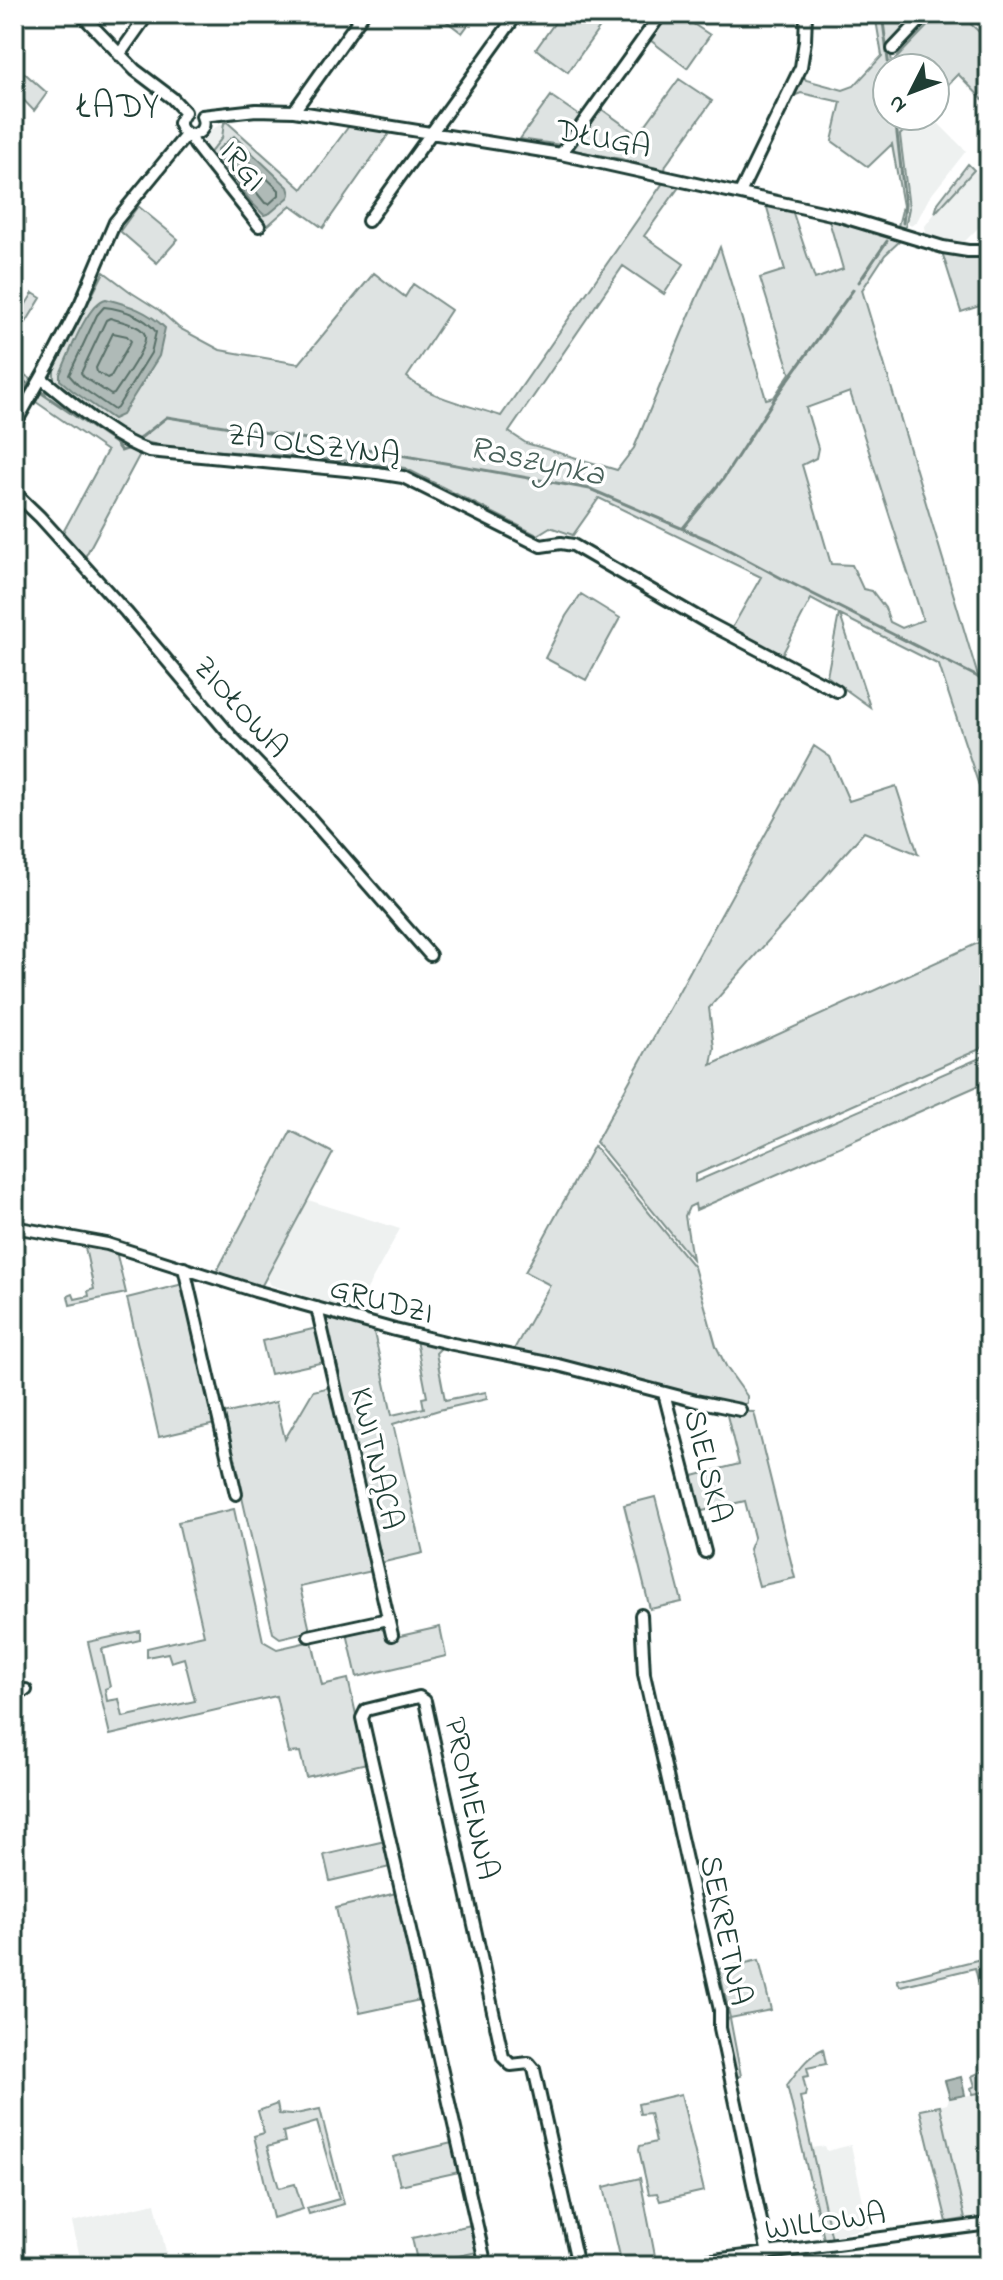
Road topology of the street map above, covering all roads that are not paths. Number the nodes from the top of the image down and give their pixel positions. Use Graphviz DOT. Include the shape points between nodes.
graph roads {
  1 [pos="81,14"];
  2 [pos="148,14"];
  3 [pos="363,14"];
  4 [pos="517,14"];
  5 [pos="661,14"];
  6 [pos="806,14"];
  7 [pos="926,14"];
  8 [pos="893,49"];
  9 [pos="119,55"];
  10 [pos="294,111"];
  11 [pos="185,112"];
  12 [pos="202,116"];
  13 [pos="432,133"];
  14 [pos="188,134"];
  15 [pos="561,154"];
  16 [pos="740,193"];
  17 [pos="368,221"];
  18 [pos="259,226"];
  19 [pos="989,251"];
  20 [pos="41,378"];
  21 [pos="14,426"];
  22 [pos="14,492"];
  23 [pos="837,691"];
  24 [pos="430,955"];
  25 [pos="14,1227"];
  26 [pos="184,1268"];
  27 [pos="317,1308"];
  28 [pos="664,1393"];
  29 [pos="740,1410"];
  30 [pos="236,1494"];
  31 [pos="705,1552"];
  32 [pos="641,1615"];
  33 [pos="388,1619"];
  34 [pos="392,1635"];
  35 [pos="309,1636"];
  36 [pos="26,1690"];
  37 [pos="14,1693"];
  38 [pos="989,2224"];
  39 [pos="768,2254"];
  40 [pos="754,2261"];
  41 [pos="486,2266"];
  42 [pos="578,2266"];
  43 [pos="668,2266"];
  1 -- 9 [label="street"];
  2 -- 9 [label="street"];
  3 -- 10 [label="street"];
  4 -- 13 [label="street"];
  5 -- 15 [label="street"];
  6 -- 16 [label="street" via="801,67"];
  7 -- 8 [label="street"];
  9 -- 11 [label="street"];
  10 -- 12 [label="street, DŁUGA"];
  10 -- 13 [label="street, DŁUGA"];
  11 -- 12 [label="street"];
  11 -- 14 [label="street" via="179,123"];
  12 -- 14 [label="street" via="201,131"];
  13 -- 15 [label="street, DŁUGA"];
  13 -- 17 [label="street"];
  14 -- 18 [label="street, IRGI"];
  14 -- 20 [label="street" via="115,222"];
  15 -- 16 [label="street, DŁUGA"];
  16 -- 19 [label="street, DŁUGA" via="943,247"];
  20 -- 21 [label="street"];
  20 -- 23 [label="street, ZA OLSZYNĄ" via="149,451 403,477 541,546 573,545"];
  22 -- 24 [label="street, ZIOŁOWA"];
  25 -- 26 [label="street, GRUDZI" via="107,1244"];
  26 -- 27 [label="street, GRUDZI"];
  26 -- 30 [label="street"];
  27 -- 28 [label="street, GRUDZI"];
  27 -- 33 [label="street, KWITNĄCA"];
  28 -- 29 [label="street, GRUDZI"];
  28 -- 31 [label="street, SIELSKA"];
  32 -- 39 [label="street, SEKRETNA" via="644,1674 720,2010"];
  33 -- 34 [label="street, KWITNĄCA"];
  33 -- 35 [label="street"];
  36 -- 37 [label="street"];
  38 -- 39 [label="street, WILLOWA"];
  39 -- 40 [label="street, WILLOWA"];
  40 -- 43 [label="street, WILLOWA"];
  41 -- 42 [label="street, PROMIENNA" via="362,1718 366,1710 419,1697 425,1701 503,2057 511,2065 529,2063 534,2069"];
}
